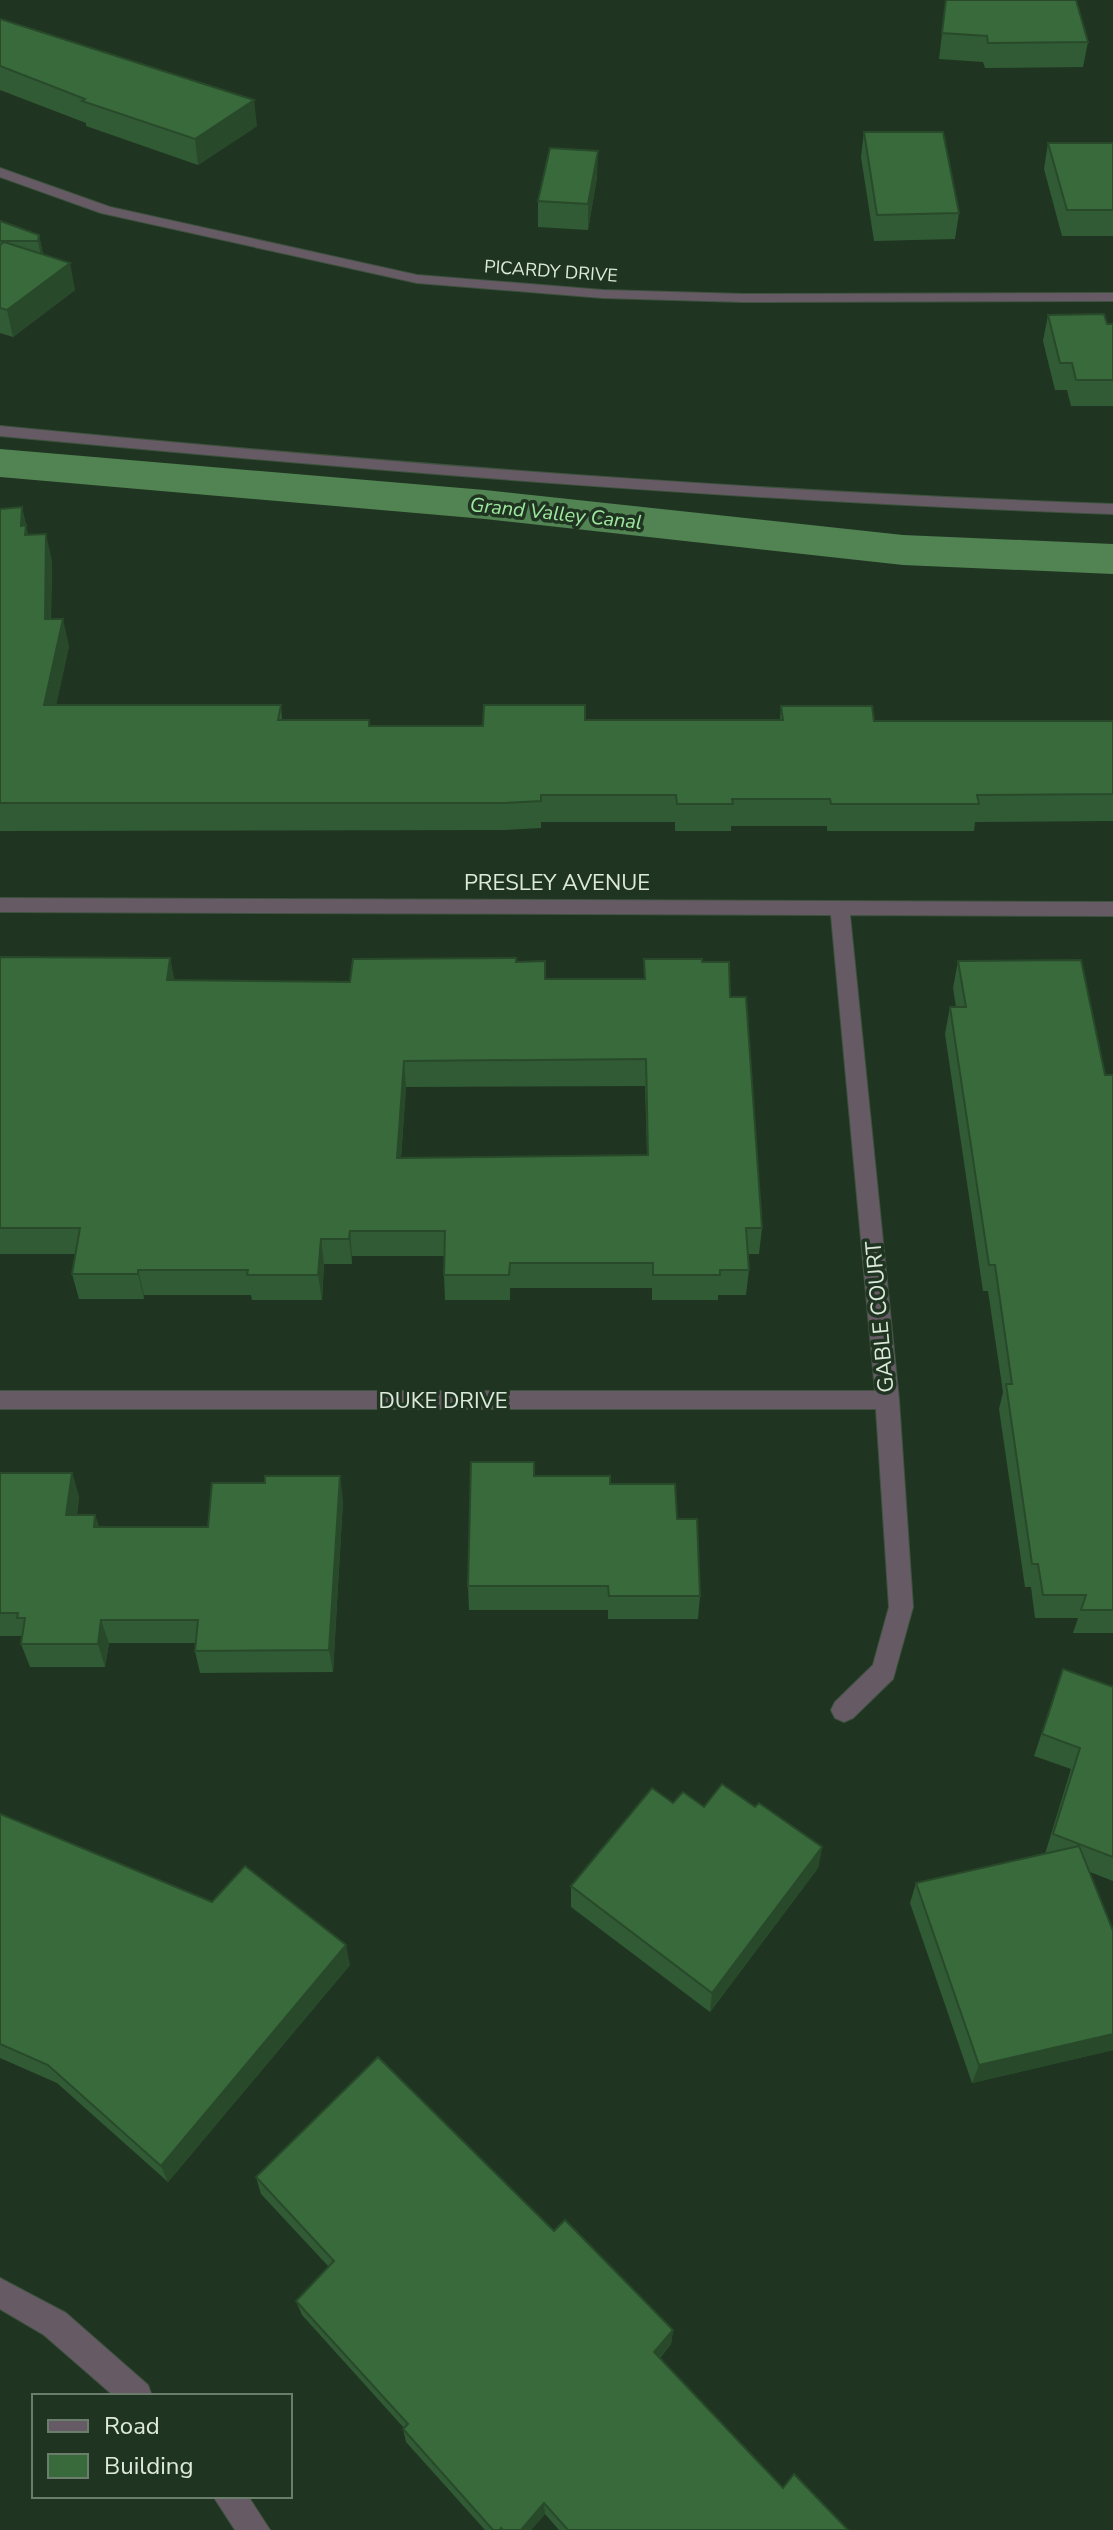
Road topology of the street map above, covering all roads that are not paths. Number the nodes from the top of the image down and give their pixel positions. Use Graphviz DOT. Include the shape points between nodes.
graph roads {
  1 [pos="0,172"];
  2 [pos="1113,297"];
  3 [pos="0,431"];
  4 [pos="1113,509"];
  5 [pos="0,905"];
  6 [pos="840,907"];
  7 [pos="1113,909"];
  8 [pos="0,1400"];
  9 [pos="887,1400"];
  10 [pos="844,1710"];
  11 [pos="0,2293"];
  12 [pos="135,2394"];
  13 [pos="230,2498"];
  14 [pos="254,2530"];
  1 -- 2 [label="street, PICARDY DRIVE" via="106,210 417,279 665,296"];
  3 -- 4 [label="street" via="364,467 905,503"];
  5 -- 6 [label="street, PRESLEY AVENUE"];
  6 -- 7 [label="street, PRESLEY AVENUE"];
  6 -- 9 [label="street, GABLE COURT"];
  8 -- 9 [label="street, DUKE DRIVE"];
  9 -- 10 [label="street, GABLE COURT" via="901,1607 884,1671"];
  11 -- 12 [label="street" via="55,2324"];
  13 -- 14 [label="street"];
}
